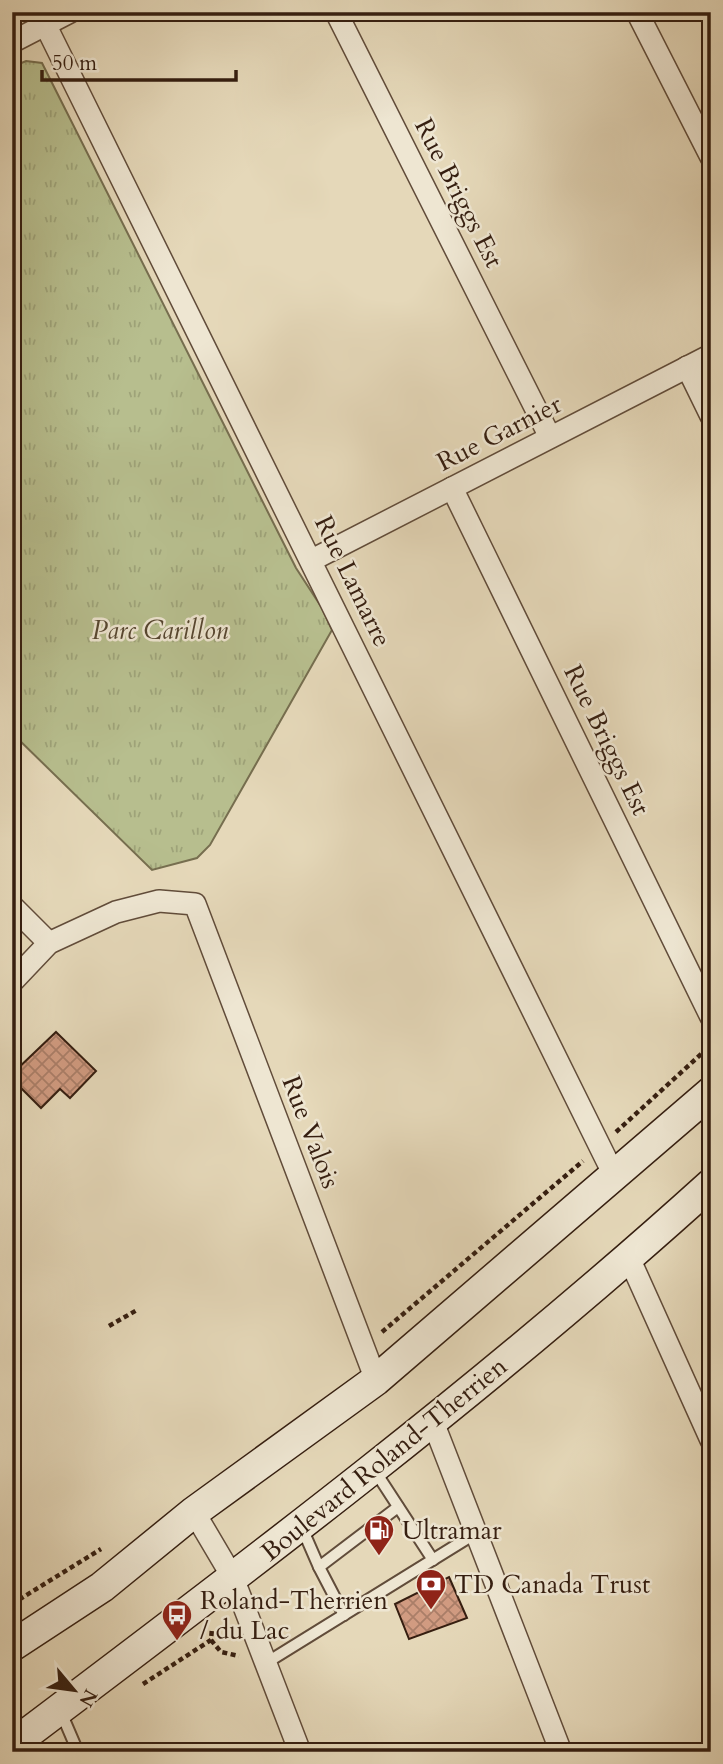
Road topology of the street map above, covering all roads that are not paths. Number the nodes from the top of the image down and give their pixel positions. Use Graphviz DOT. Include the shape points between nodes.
graph roads {
  1 [pos="70,12"];
  2 [pos="336,12"];
  3 [pos="637,12"];
  4 [pos="42,18"];
  5 [pos="12,42"];
  6 [pos="711,157"];
  7 [pos="711,355"];
  8 [pos="687,367"];
  9 [pos="711,416"];
  10 [pos="550,438"];
  11 [pos="452,488"];
  12 [pos="312,560"];
  13 [pos="12,906"];
  14 [pos="50,943"];
  15 [pos="12,982"];
  16 [pos="711,1017"];
  17 [pos="711,1092"];
  18 [pos="614,1175"];
  19 [pos="711,1184"];
  20 [pos="629,1258"];
  21 [pos="376,1380"];
  22 [pos="433,1422"];
  23 [pos="711,1440"];
  24 [pos="374,1469"];
  25 [pos="398,1507"];
  26 [pos="194,1512"];
  27 [pos="301,1525"];
  28 [pos="476,1533"];
  29 [pos="433,1560"];
  30 [pos="319,1567"];
  31 [pos="233,1578"];
  32 [pos="344,1615"];
  33 [pos="12,1646"];
  34 [pos="266,1663"];
  35 [pos="59,1710"];
  36 [pos="12,1745"];
  37 [pos="78,1752"];
  38 [pos="300,1752"];
  39 [pos="561,1752"];
  1 -- 4 [label="street"];
  2 -- 10 [label="street, Rue Briggs Est"];
  3 -- 6 [label="street"];
  4 -- 5 [label="street"];
  4 -- 12 [label="street, Rue Lamarre"];
  7 -- 8 [label="street, Rue Garnier"];
  8 -- 9 [label="street"];
  8 -- 10 [label="street, Rue Garnier"];
  10 -- 11 [label="street, Rue Garnier"];
  11 -- 12 [label="street, Rue Garnier"];
  11 -- 16 [label="street, Rue Briggs Est"];
  12 -- 18 [label="street, Rue Lamarre"];
  13 -- 14 [label="street"];
  14 -- 15 [label="street"];
  14 -- 21 [label="street, Rue Valois" via="116,912 159,901 195,904"];
  17 -- 18 [label="main road"];
  18 -- 21 [label="main road"];
  19 -- 20 [label="main road, Boulevard Roland-Therrien"];
  20 -- 22 [label="main road, Boulevard Roland-Therrien"];
  20 -- 23 [label="street"];
  21 -- 26 [label="main road"];
  22 -- 24 [label="main road, Boulevard Roland-Therrien"];
  22 -- 28 [label="street"];
  24 -- 25 [label="lane"];
  24 -- 27 [label="main road, Boulevard Roland-Therrien"];
  25 -- 29 [label="lane"];
  25 -- 30 [label="lane"];
  26 -- 31 [label="street"];
  26 -- 33 [label="main road" via="103,1587"];
  27 -- 30 [label="lane"];
  27 -- 31 [label="main road, Boulevard Roland-Therrien"];
  28 -- 29 [label="lane"];
  28 -- 39 [label="street"];
  29 -- 32 [label="lane"];
  30 -- 32 [label="lane"];
  31 -- 34 [label="street"];
  31 -- 35 [label="main road, Boulevard Roland-Therrien"];
  32 -- 34 [label="lane"];
  34 -- 38 [label="street"];
  35 -- 36 [label="main road, Boulevard Roland-Therrien"];
  35 -- 37 [label="lane"];
}
